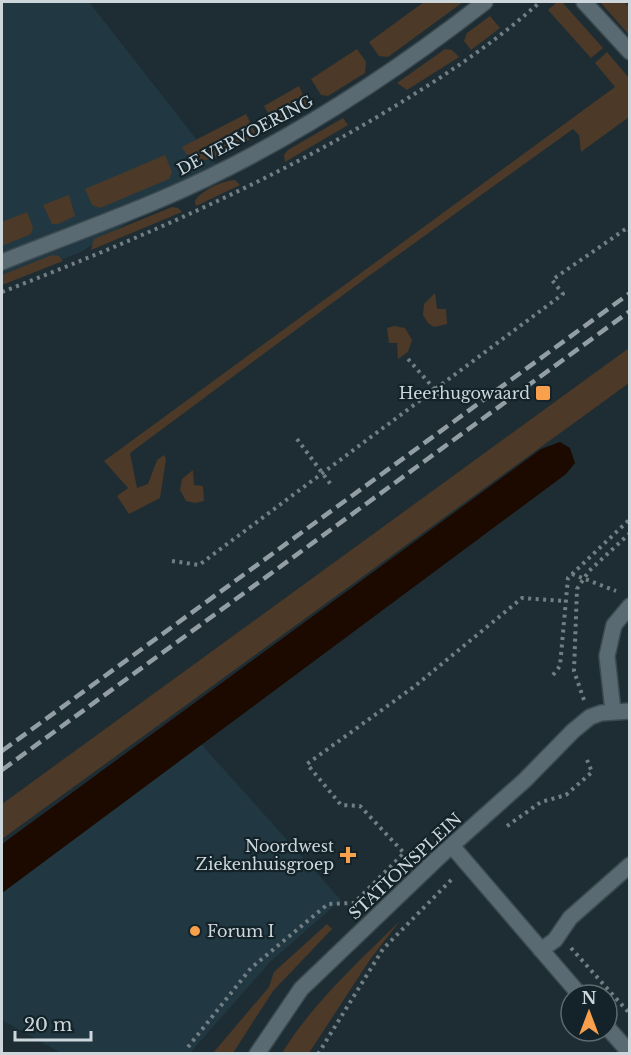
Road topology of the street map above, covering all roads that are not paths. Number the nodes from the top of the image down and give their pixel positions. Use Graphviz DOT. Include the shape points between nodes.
graph roads {
  1 [pos="485,2"];
  2 [pos="584,2"];
  3 [pos="630,52"];
  4 [pos="2,262"];
  5 [pos="630,606"];
  6 [pos="613,711"];
  7 [pos="630,711"];
  8 [pos="452,846"];
  9 [pos="630,865"];
  10 [pos="541,950"];
  11 [pos="570,983"];
  12 [pos="619,1041"];
  13 [pos="258,1053"];
  14 [pos="630,1053"];
  1 -- 4 [label="street, DE VERVOERING" via="367,88 233,164 159,200"];
  2 -- 3 [label="street"];
  5 -- 6 [label="street" via="614,625 607,656"];
  6 -- 7 [label="street, STATIONSPLEIN"];
  6 -- 8 [label="street, STATIONSPLEIN" via="590,717"];
  8 -- 10 [label="street"];
  8 -- 13 [label="street, STATIONSPLEIN" via="301,990"];
  9 -- 10 [label="street" via="570,918"];
  10 -- 11 [label="street"];
  12 -- 14 [label="street"];
}
